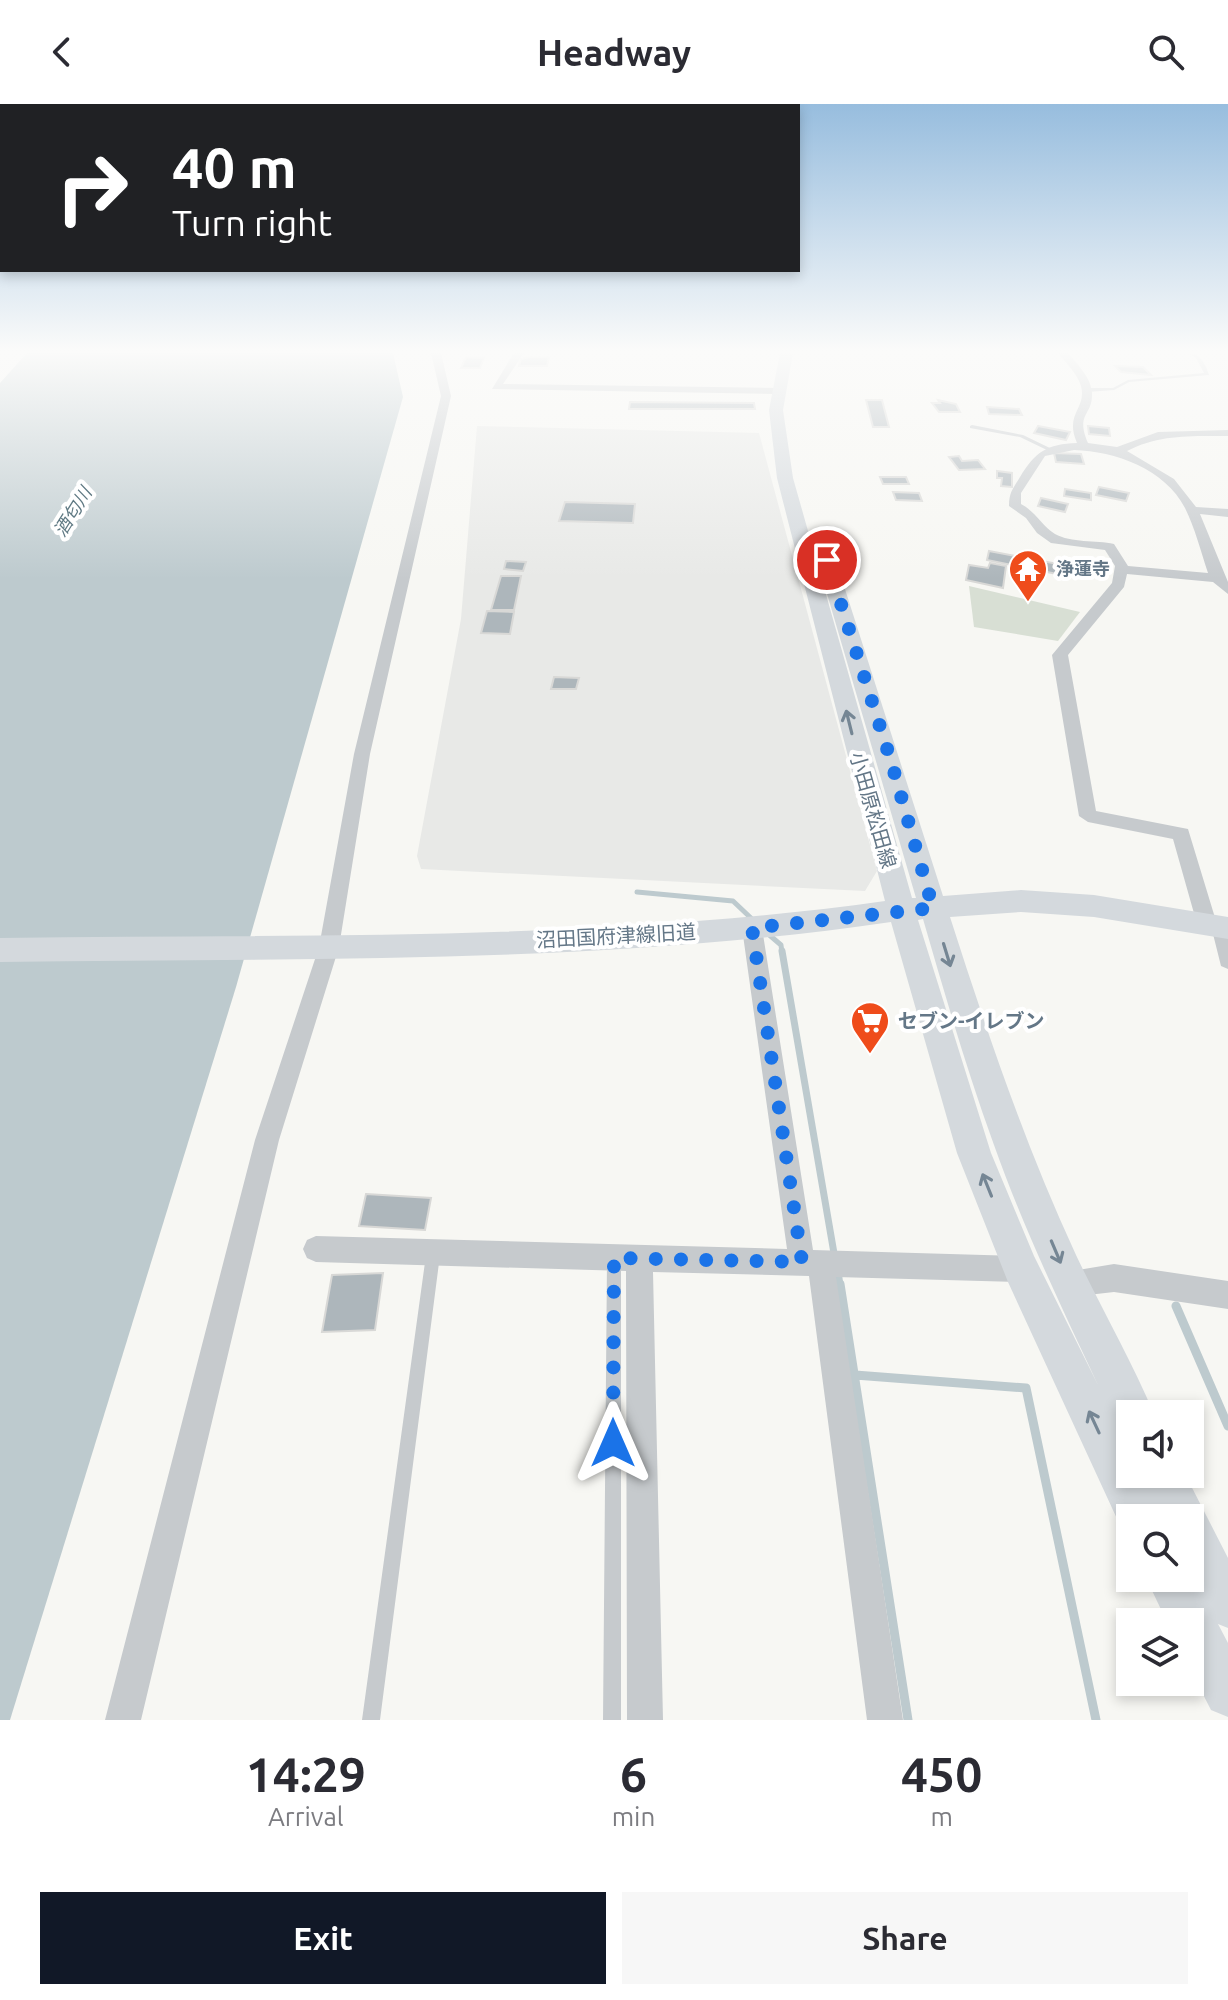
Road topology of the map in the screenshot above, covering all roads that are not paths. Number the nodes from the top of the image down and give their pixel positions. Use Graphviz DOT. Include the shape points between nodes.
graph roads {
  1 [pos="438,428"];
  2 [pos="781,428"];
  3 [pos="980,428"];
  4 [pos="1076,428"];
  5 [pos="1228,433"];
  6 [pos="1083,444"];
  7 [pos="1051,450"];
  8 [pos="1118,451"];
  9 [pos="1192,510"];
  10 [pos="1228,513"];
  11 [pos="1121,569"];
  12 [pos="1217,578"];
  13 [pos="1228,590"];
  14 [pos="917,909"];
  15 [pos="1219,926"];
  16 [pos="752,928"];
  17 [pos="329,947"];
  18 [pos="0,950"];
  19 [pos="1228,960"];
  20 [pos="316,1249"];
  21 [pos="434,1253"];
  22 [pos="627,1258"];
  23 [pos="811,1262"];
  24 [pos="1021,1269"];
  25 [pos="1070,1283"];
  26 [pos="1228,1295"];
  27 [pos="1126,1400"];
  28 [pos="1133,1504"];
  29 [pos="1204,1560"];
  30 [pos="1176,1592"];
  31 [pos="1228,1605"];
  32 [pos="1228,1693"];
  33 [pos="123,1720"];
  34 [pos="371,1720"];
  35 [pos="612,1720"];
  36 [pos="645,1720"];
  37 [pos="885,1720"];
  1 -- 17 [label="street" via="362,754"];
  2 -- 14 [label="main road, 小田原松田線" via="785,478"];
  3 -- 7 [label="lane" via="1021,436"];
  4 -- 6 [label="street"];
  5 -- 8 [label="street" via="1164,433"];
  6 -- 7 [label="street"];
  6 -- 8 [label="street"];
  7 -- 11 [label="street" via="1036,459 1015,492 1015,506 1056,540 1109,547"];
  8 -- 9 [label="street" via="1174,484"];
  9 -- 10 [label="street"];
  9 -- 12 [label="street"];
  11 -- 12 [label="street"];
  11 -- 15 [label="street" via="1119,584 1060,655 1088,816 1181,834"];
  12 -- 13 [label="street"];
  14 -- 15 [label="main road, 沼田国府津線旧道" via="1021,901 1094,906"];
  14 -- 16 [label="main road, 沼田国府津線旧道"];
  24 -- 14 [label="main road, 小田原松田線, one-way" via="969,1139"];
  14 -- 25 [label="main road, 小田原松田線, one-way"];
  15 -- 19 [label="street"];
  16 -- 17 [label="main road, 沼田国府津線旧道"];
  16 -- 23 [label="street"];
  17 -- 18 [label="main road, 沼田国府津線旧道"];
  17 -- 33 [label="street" via="267,1140"];
  20 -- 21 [label="street"];
  21 -- 22 [label="street"];
  21 -- 34 [label="lane"];
  22 -- 23 [label="street"];
  22 -- 35 [label="lane"];
  22 -- 36 [label="street"];
  23 -- 24 [label="street"];
  23 -- 37 [label="street"];
  28 -- 24 [label="main road, 小田原松田線, one-way"];
  25 -- 26 [label="street" via="1114,1278"];
  25 -- 27 [label="main road, 小田原松田線"];
  29 -- 31 [label="main road"];
  30 -- 32 [label="main road"];
}
